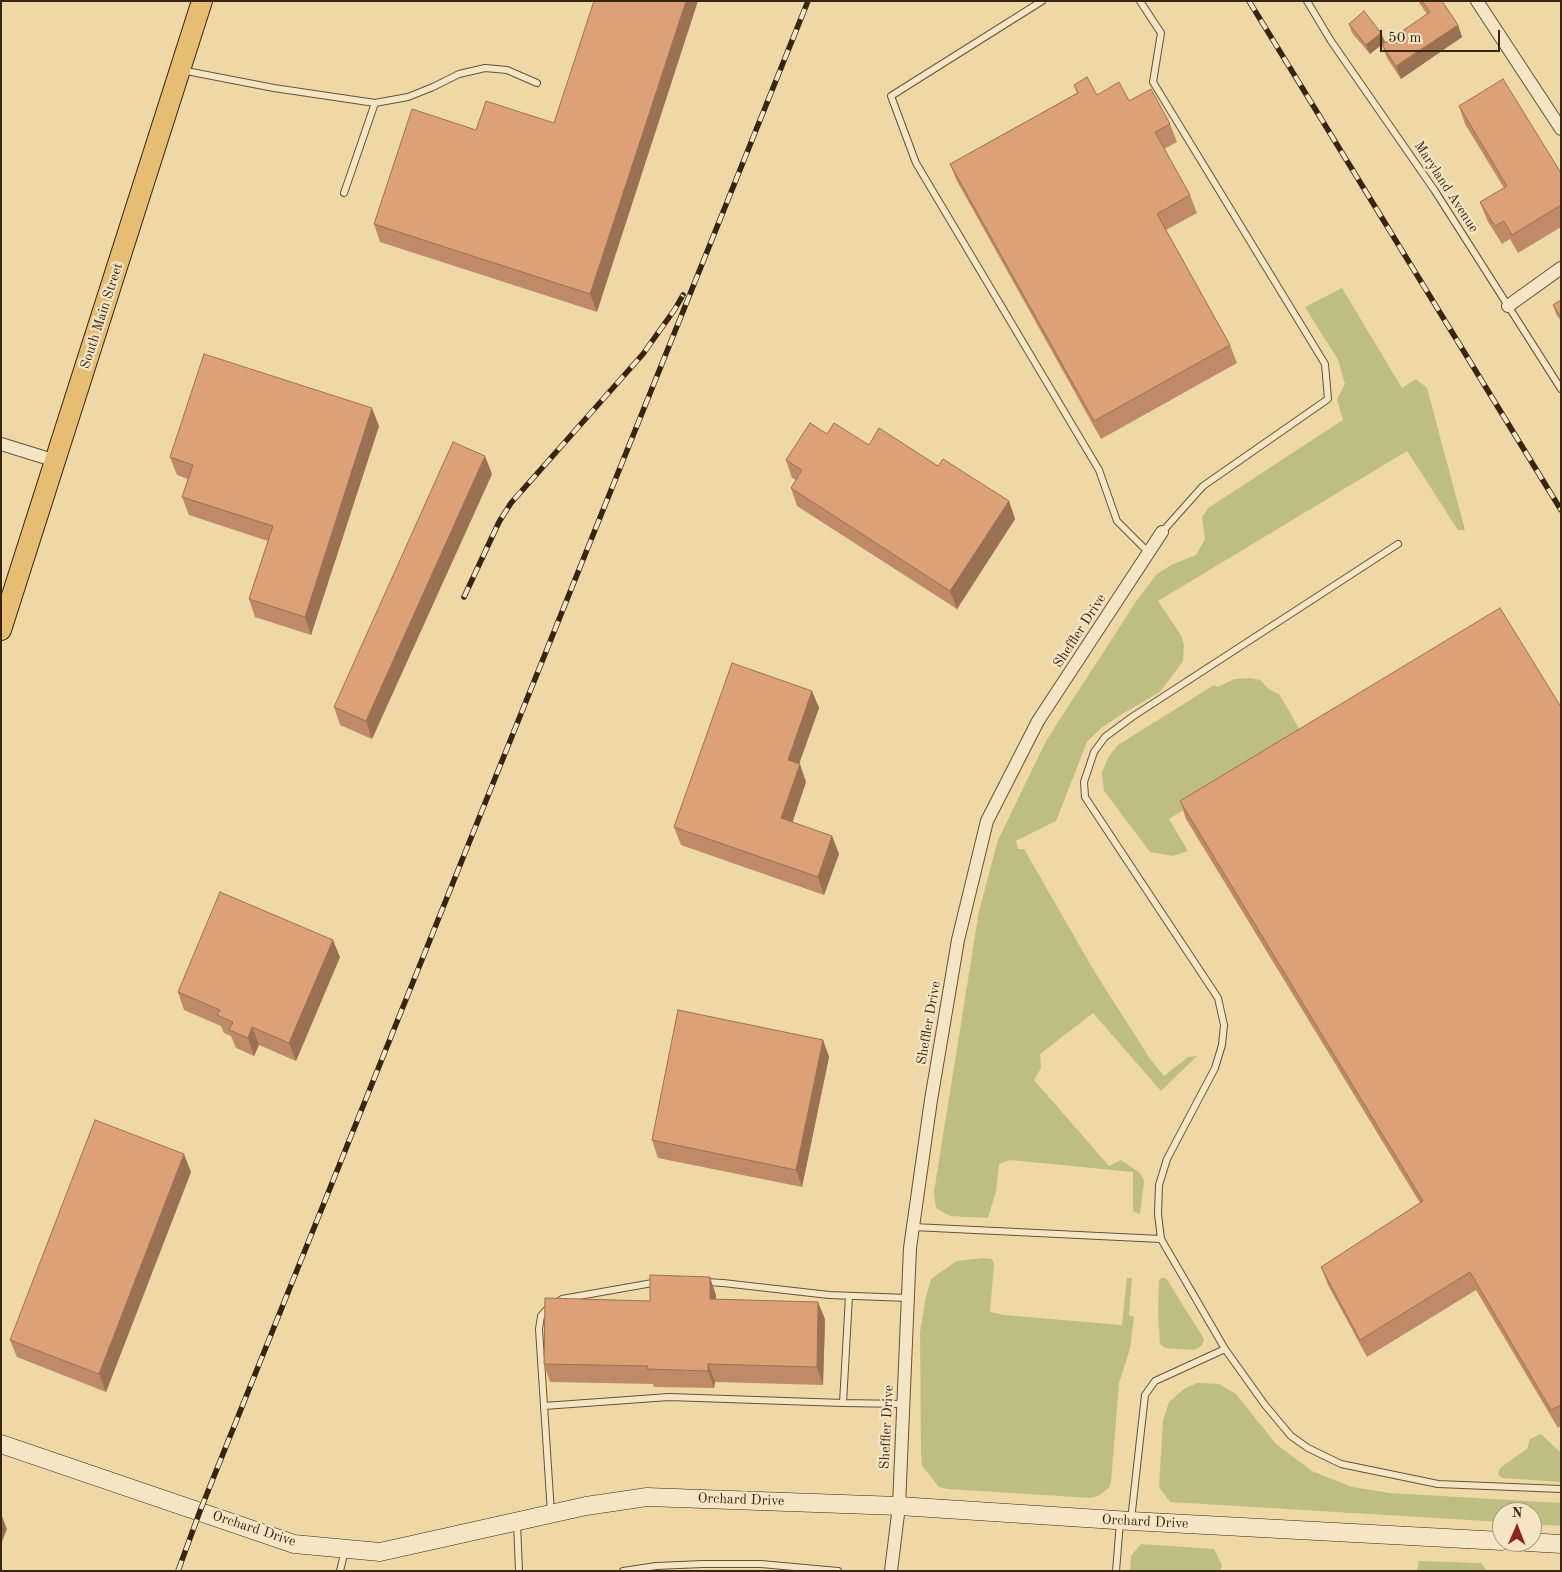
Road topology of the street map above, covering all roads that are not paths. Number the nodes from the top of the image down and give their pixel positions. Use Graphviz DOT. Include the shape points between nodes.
graph roads {
  1 [pos="202,1"];
  2 [pos="1042,1"];
  3 [pos="1140,1"];
  4 [pos="1307,1"];
  5 [pos="1477,1"];
  6 [pos="180,70"];
  7 [pos="537,83"];
  8 [pos="375,103"];
  9 [pos="1561,129"];
  10 [pos="344,193"];
  11 [pos="1561,268"];
  12 [pos="1508,306"];
  13 [pos="1561,389"];
  14 [pos="1,444"];
  15 [pos="56,461"];
  16 [pos="1162,532"];
  17 [pos="1398,544"];
  18 [pos="1149,553"];
  19 [pos="1,630"];
  20 [pos="913,1227"];
  21 [pos="1161,1239"];
  22 [pos="667,1282"];
  23 [pos="695,1282"];
  24 [pos="849,1296"];
  25 [pos="908,1298"];
  26 [pos="1225,1349"];
  27 [pos="843,1403"];
  28 [pos="903,1404"];
  29 [pos="544,1406"];
  30 [pos="1,1444"];
  31 [pos="1561,1489"];
  32 [pos="899,1506"];
  33 [pos="551,1514"];
  34 [pos="1126,1521"];
  35 [pos="517,1522"];
  36 [pos="1492,1540"];
  37 [pos="1542,1543"];
  38 [pos="1561,1544"];
  39 [pos="346,1549"];
  40 [pos="822,1570"];
  41 [pos="340,1571"];
  42 [pos="519,1571"];
  43 [pos="623,1571"];
  44 [pos="838,1571"];
  45 [pos="891,1571"];
  46 [pos="1116,1571"];
  1 -- 6 [label="main road, South Main Street"];
  2 -- 18 [label="lane" via="891,96 916,163 1099,470 1117,521"];
  3 -- 16 [label="lane" via="1161,33 1153,82 1325,364 1328,399 1203,486"];
  4 -- 12 [label="lane, Maryland Avenue"];
  5 -- 9 [label="street"];
  6 -- 8 [label="lane"];
  6 -- 15 [label="main road, South Main Street"];
  7 -- 8 [label="lane" via="506,70 484,68 459,74 408,97"];
  8 -- 10 [label="lane"];
  11 -- 12 [label="street"];
  12 -- 13 [label="lane, Maryland Avenue"];
  14 -- 15 [label="street"];
  15 -- 19 [label="main road, South Main Street"];
  16 -- 18 [label="street, Sheffler Drive"];
  17 -- 21 [label="lane" via="1132,717 1105,737 1094,752 1084,782 1085,797 1218,998 1224,1025 1215,1068 1167,1159 1159,1185"];
  18 -- 20 [label="street, Sheffler Drive" via="1038,722 988,821 958,940"];
  20 -- 21 [label="lane"];
  20 -- 25 [label="street, Sheffler Drive"];
  21 -- 26 [label="lane"];
  22 -- 29 [label="lane" via="562,1299 547,1308 541,1316 539,1328"];
  23 -- 24 [label="lane"];
  24 -- 25 [label="lane"];
  24 -- 27 [label="lane"];
  25 -- 28 [label="street, Sheffler Drive"];
  26 -- 31 [label="lane" via="1264,1405 1291,1436 1341,1464 1438,1484"];
  26 -- 34 [label="lane" via="1155,1381 1145,1395"];
  27 -- 28 [label="lane"];
  27 -- 29 [label="lane" via="669,1397"];
  28 -- 32 [label="street, Sheffler Drive"];
  29 -- 33 [label="lane"];
  30 -- 39 [label="street, Orchard Drive" via="294,1544"];
  32 -- 33 [label="street, Orchard Drive" via="647,1496"];
  32 -- 34 [label="street, Orchard Drive"];
  32 -- 45 [label="street, Sheffler Drive"];
  33 -- 35 [label="street, Orchard Drive"];
  34 -- 36 [label="street, Orchard Drive"];
  34 -- 46 [label="lane"];
  35 -- 39 [label="street, Orchard Drive" via="380,1552"];
  35 -- 42 [label="lane"];
  37 -- 38 [label="street"];
  39 -- 41 [label="lane"];
  40 -- 43 [label="lane" via="761,1564 702,1564"];
  40 -- 44 [label="lane"];
}
